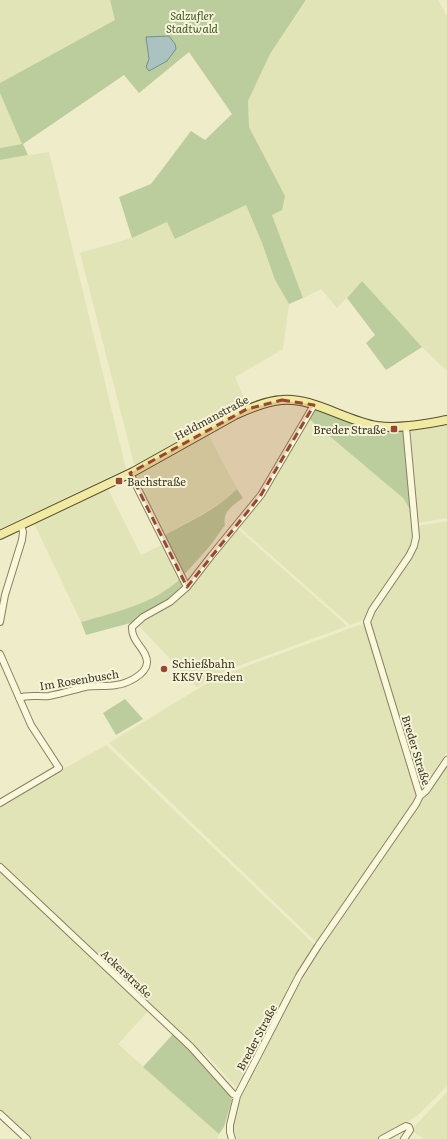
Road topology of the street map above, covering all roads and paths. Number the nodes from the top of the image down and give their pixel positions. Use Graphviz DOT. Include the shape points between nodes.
graph roads {
  1 [pos="314,405"];
  2 [pos="447,420"];
  3 [pos="406,427"];
  4 [pos="130,473"];
  5 [pos="21,525"];
  6 [pos="0,535"];
  7 [pos="187,587"];
  8 [pos="0,622"];
  9 [pos="0,654"];
  10 [pos="19,698"];
  11 [pos="447,760"];
  12 [pos="420,796"];
  13 [pos="0,802"];
  14 [pos="0,867"];
  15 [pos="237,1096"];
  16 [pos="0,1114"];
  17 [pos="27,1139"];
  18 [pos="232,1139"];
  19 [pos="382,1139"];
  20 [pos="404,1139"];
  1 -- 3 [label="main road, Heldmanstraße" via="377,426"];
  1 -- 4 [label="main road, Heldmanstraße" via="282,400 247,409"];
  1 -- 7 [label="street" via="261,495"];
  2 -- 3 [label="main road, Heldmanstraße"];
  3 -- 12 [label="street, Breder Straße" via="416,537 409,556 372,610 367,622"];
  4 -- 5 [label="main road, Heldmanstraße"];
  4 -- 7 [label="street"];
  5 -- 6 [label="main road, Heldmanstraße"];
  5 -- 8 [label="street" via="22,540 5,595"];
  7 -- 10 [label="street, Im Rosenbusch" via="170,602 132,627 133,637 146,658 147,663 143,672 117,685"];
  9 -- 10 [label="street"];
  10 -- 13 [label="street" via="31,725 59,768"];
  11 -- 12 [label="street"];
  12 -- 15 [label="street, Breder Straße" via="299,976"];
  14 -- 15 [label="street, Ackerstraße" via="191,1047"];
  15 -- 18 [label="street, Breder Straße" via="230,1125"];
  16 -- 17 [label="street"];
  19 -- 20 [label="street" via="406,1126 410,1130"];
}
